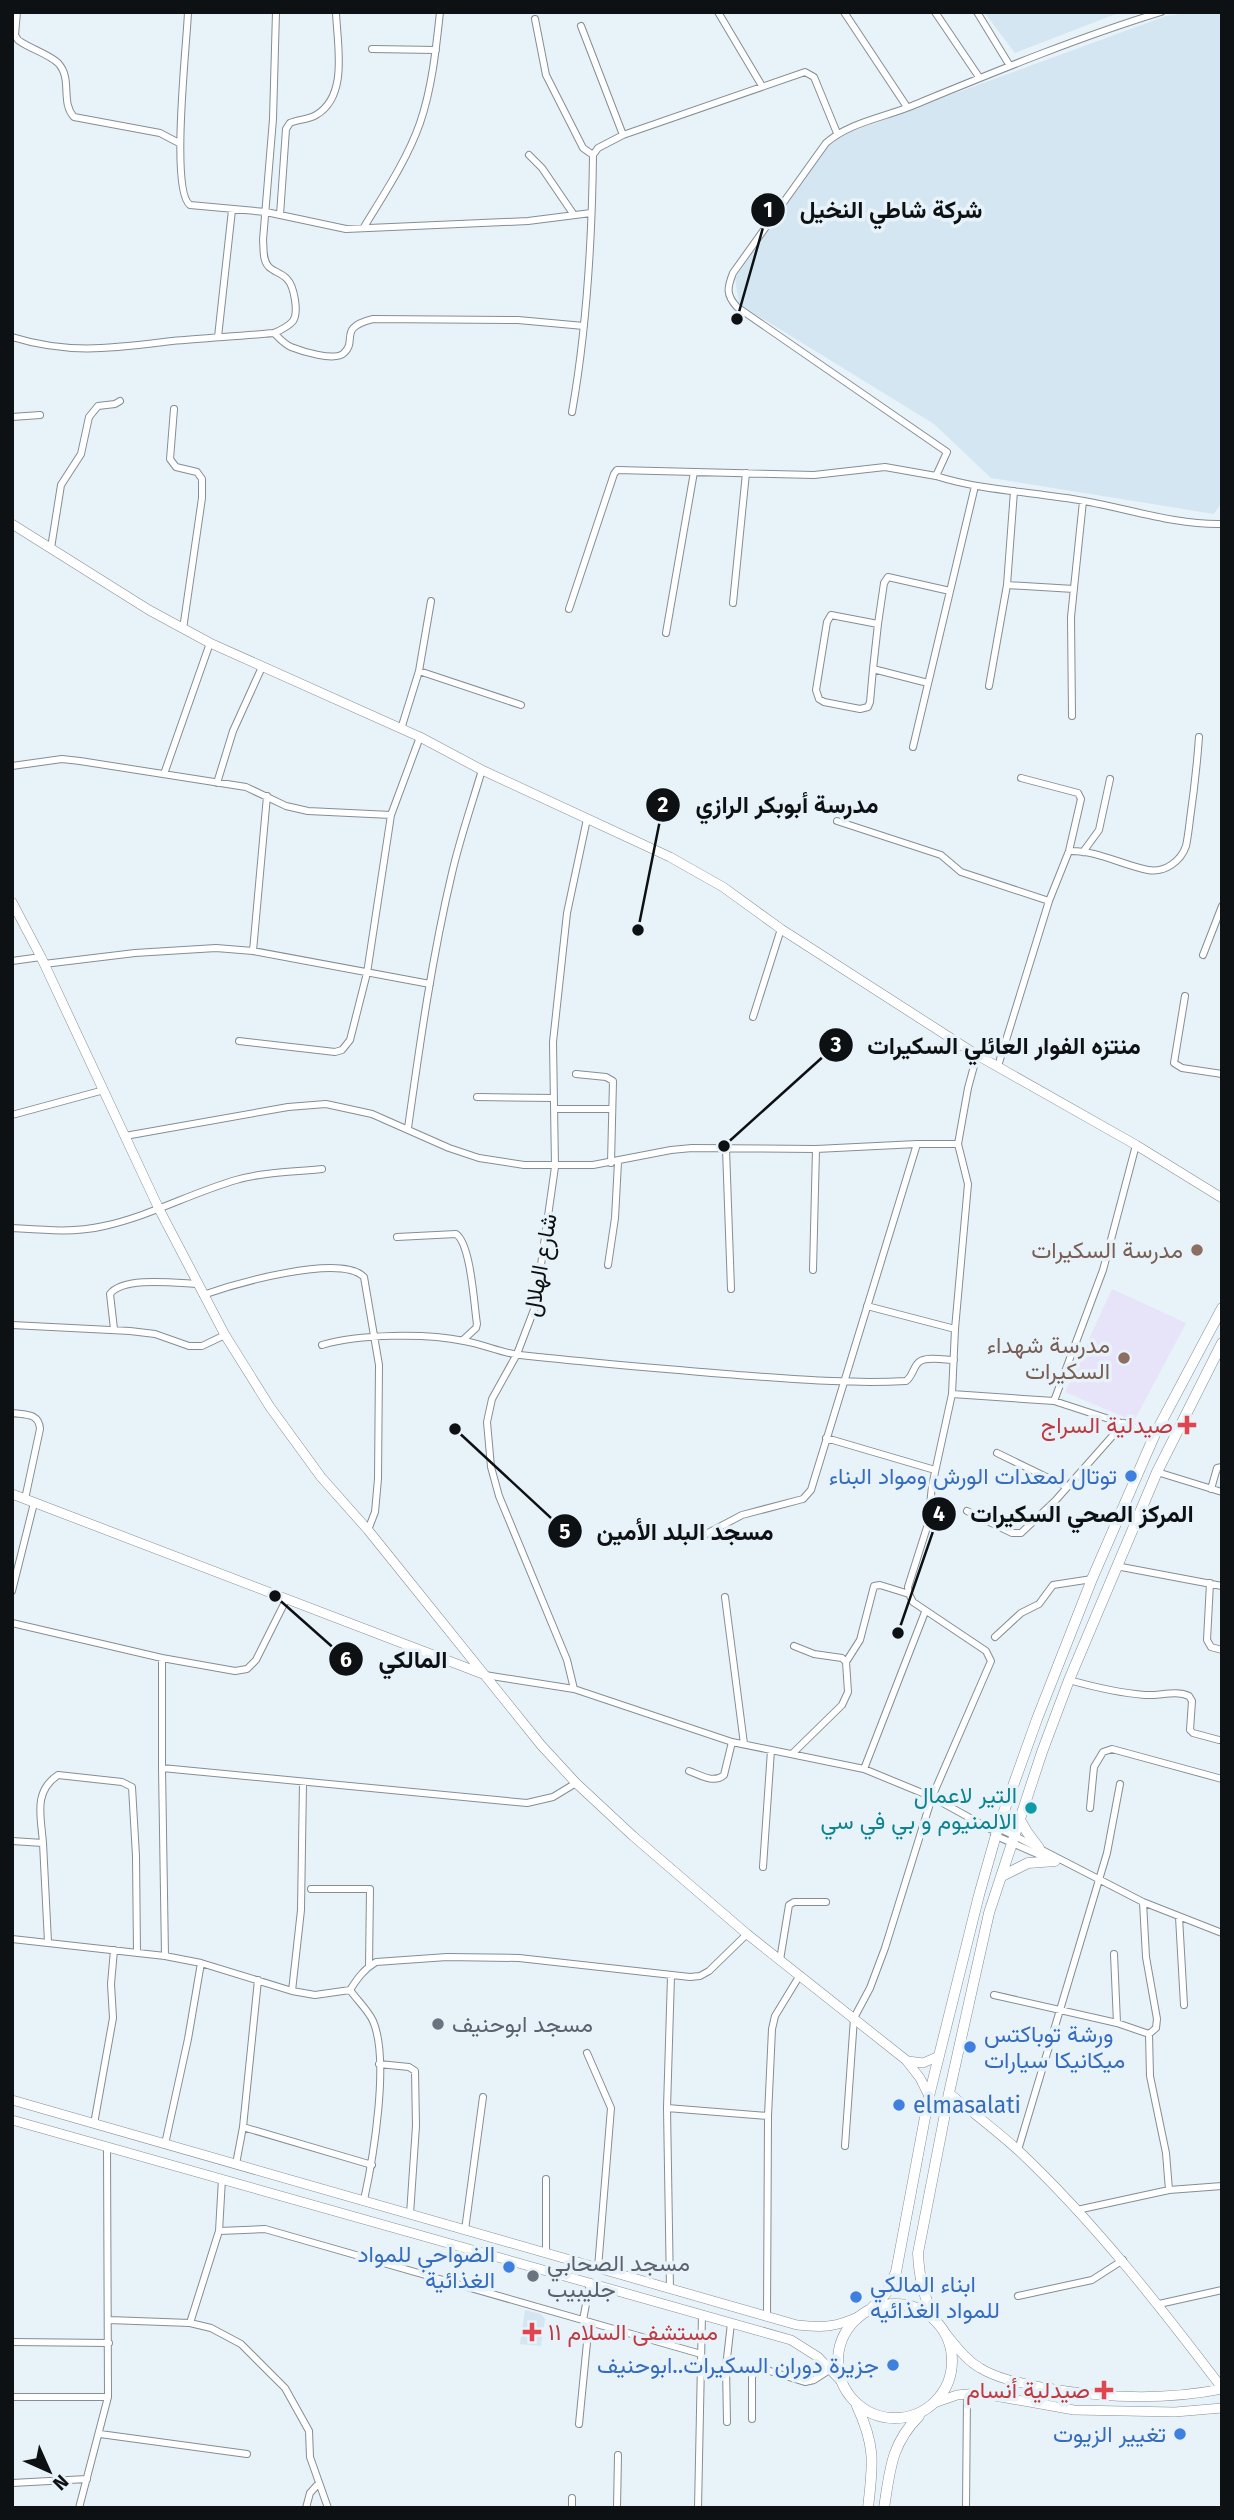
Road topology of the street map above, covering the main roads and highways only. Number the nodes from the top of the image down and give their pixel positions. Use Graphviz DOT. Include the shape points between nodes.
graph roads {
  1 [pos="12,524"];
  2 [pos="12,902"];
  3 [pos="1222,1198"];
  4 [pos="1222,1308"];
  5 [pos="1222,1343"];
  6 [pos="12,1494"];
  7 [pos="485,1675"];
  8 [pos="1020,1820"];
  9 [pos="1039,1848"];
  10 [pos="1055,1861"];
  11 [pos="1002,1876"];
  12 [pos="939,2056"];
  13 [pos="906,2060"];
  14 [pos="949,2093"];
  15 [pos="929,2096"];
  16 [pos="12,2100"];
  17 [pos="12,2120"];
  18 [pos="871,2309"];
  19 [pos="860,2316"];
  20 [pos="934,2319"];
  21 [pos="946,2334"];
  22 [pos="841,2381"];
  23 [pos="1222,2389"];
  24 [pos="855,2403"];
  25 [pos="934,2403"];
  26 [pos="1221,2409"];
  27 [pos="922,2412"];
  28 [pos="868,2508"];
  29 [pos="884,2508"];
  1 -- 3 [label="main road" via="210,643 670,857 978,1055"];
  2 -- 7 [label="main road" via="159,1209 225,1335 321,1477"];
  4 -- 12 [label="main road" via="1155,1434 1037,1719 995,1831"];
  5 -- 8 [label="main road" via="1116,1566 1069,1680"];
  6 -- 7 [label="main road"];
  7 -- 13 [label="main road" via="541,1745 633,1836"];
  8 -- 9 [label="main road"];
  8 -- 11 [label="main road"];
  10 -- 11 [label="main road" via="1028,1863"];
  11 -- 14 [label="main road" via="989,1913"];
  12 -- 13 [label="main road" via="923,2063"];
  12 -- 15 [label="main road"];
  13 -- 15 [label="main road"];
  14 -- 20 [label="main road" via="918,2253 923,2295"];
  14 -- 23 [label="main road" via="1018,2150 1077,2210 1159,2304"];
  15 -- 18 [label="main road" via="896,2272 887,2292"];
  16 -- 19 [label="main road" via="797,2325 820,2328"];
  17 -- 22 [label="main road" via="791,2340 813,2352"];
  18 -- 19 [label="main road"];
  18 -- 20 [label="main road" via="911,2306"];
  19 -- 22 [label="main road" via="840,2345"];
  20 -- 21 [label="main road"];
  21 -- 23 [label="main road" via="977,2367 1028,2385 1121,2397"];
  21 -- 25 [label="main road" via="952,2371"];
  22 -- 24 [label="main road"];
  24 -- 27 [label="main road" via="866,2412 894,2419"];
  24 -- 28 [label="main road" via="872,2445"];
  25 -- 26 [label="main road" via="967,2393 1074,2410"];
  25 -- 27 [label="main road"];
  27 -- 29 [label="main road" via="895,2447"];
}
